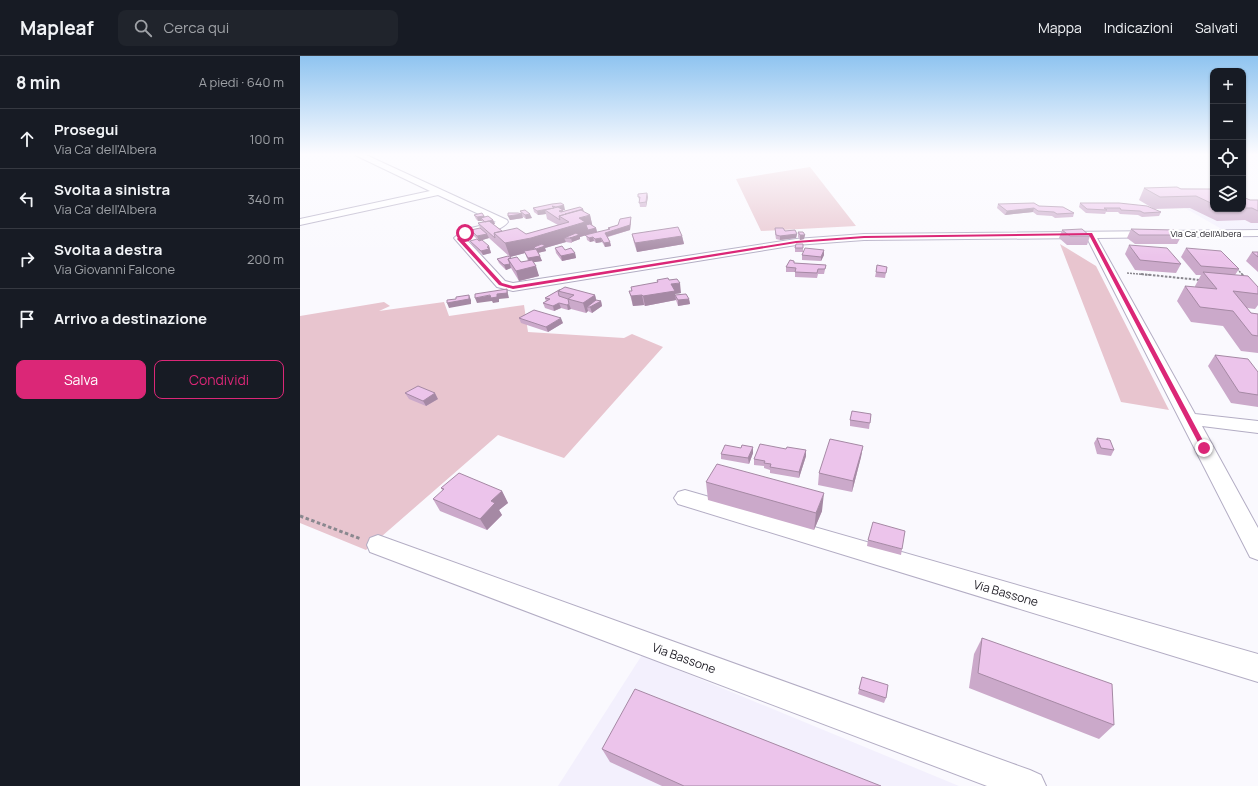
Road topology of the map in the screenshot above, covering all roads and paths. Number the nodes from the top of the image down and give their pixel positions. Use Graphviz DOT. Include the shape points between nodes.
graph roads {
  1 [pos="433,189"];
  2 [pos="439,192"];
  3 [pos="300,222"];
  4 [pos="1258,233"];
  5 [pos="1090,234"];
  6 [pos="1233,265"];
  7 [pos="1121,272"];
  8 [pos="1247,280"];
  9 [pos="1206,281"];
  10 [pos="1188,419"];
  11 [pos="1258,428"];
  12 [pos="685,498"];
  13 [pos="300,516"];
  14 [pos="378,545"];
  15 [pos="1258,550"];
  16 [pos="1258,668"];
  17 [pos="989,778"];
  18 [pos="1030,786"];
  1 -- 2 [label="street, Via Ca' dell'Albera"];
  2 -- 3 [label="street"];
  2 -- 5 [label="street, Via Ca' dell'Albera" via="503,222 465,233 459,238 501,284 513,287 796,242 864,237"];
  4 -- 5 [label="street, Via Ca' dell'Albera"];
  5 -- 10 [label="street"];
  6 -- 8 [label="path"];
  7 -- 9 [label="path"];
  10 -- 11 [label="street"];
  10 -- 15 [label="street"];
  12 -- 16 [label="street, Via Bassone"];
  13 -- 14 [label="path"];
  14 -- 17 [label="street, Via Bassone"];
  17 -- 18 [label="street, Via Bassone"];
}
